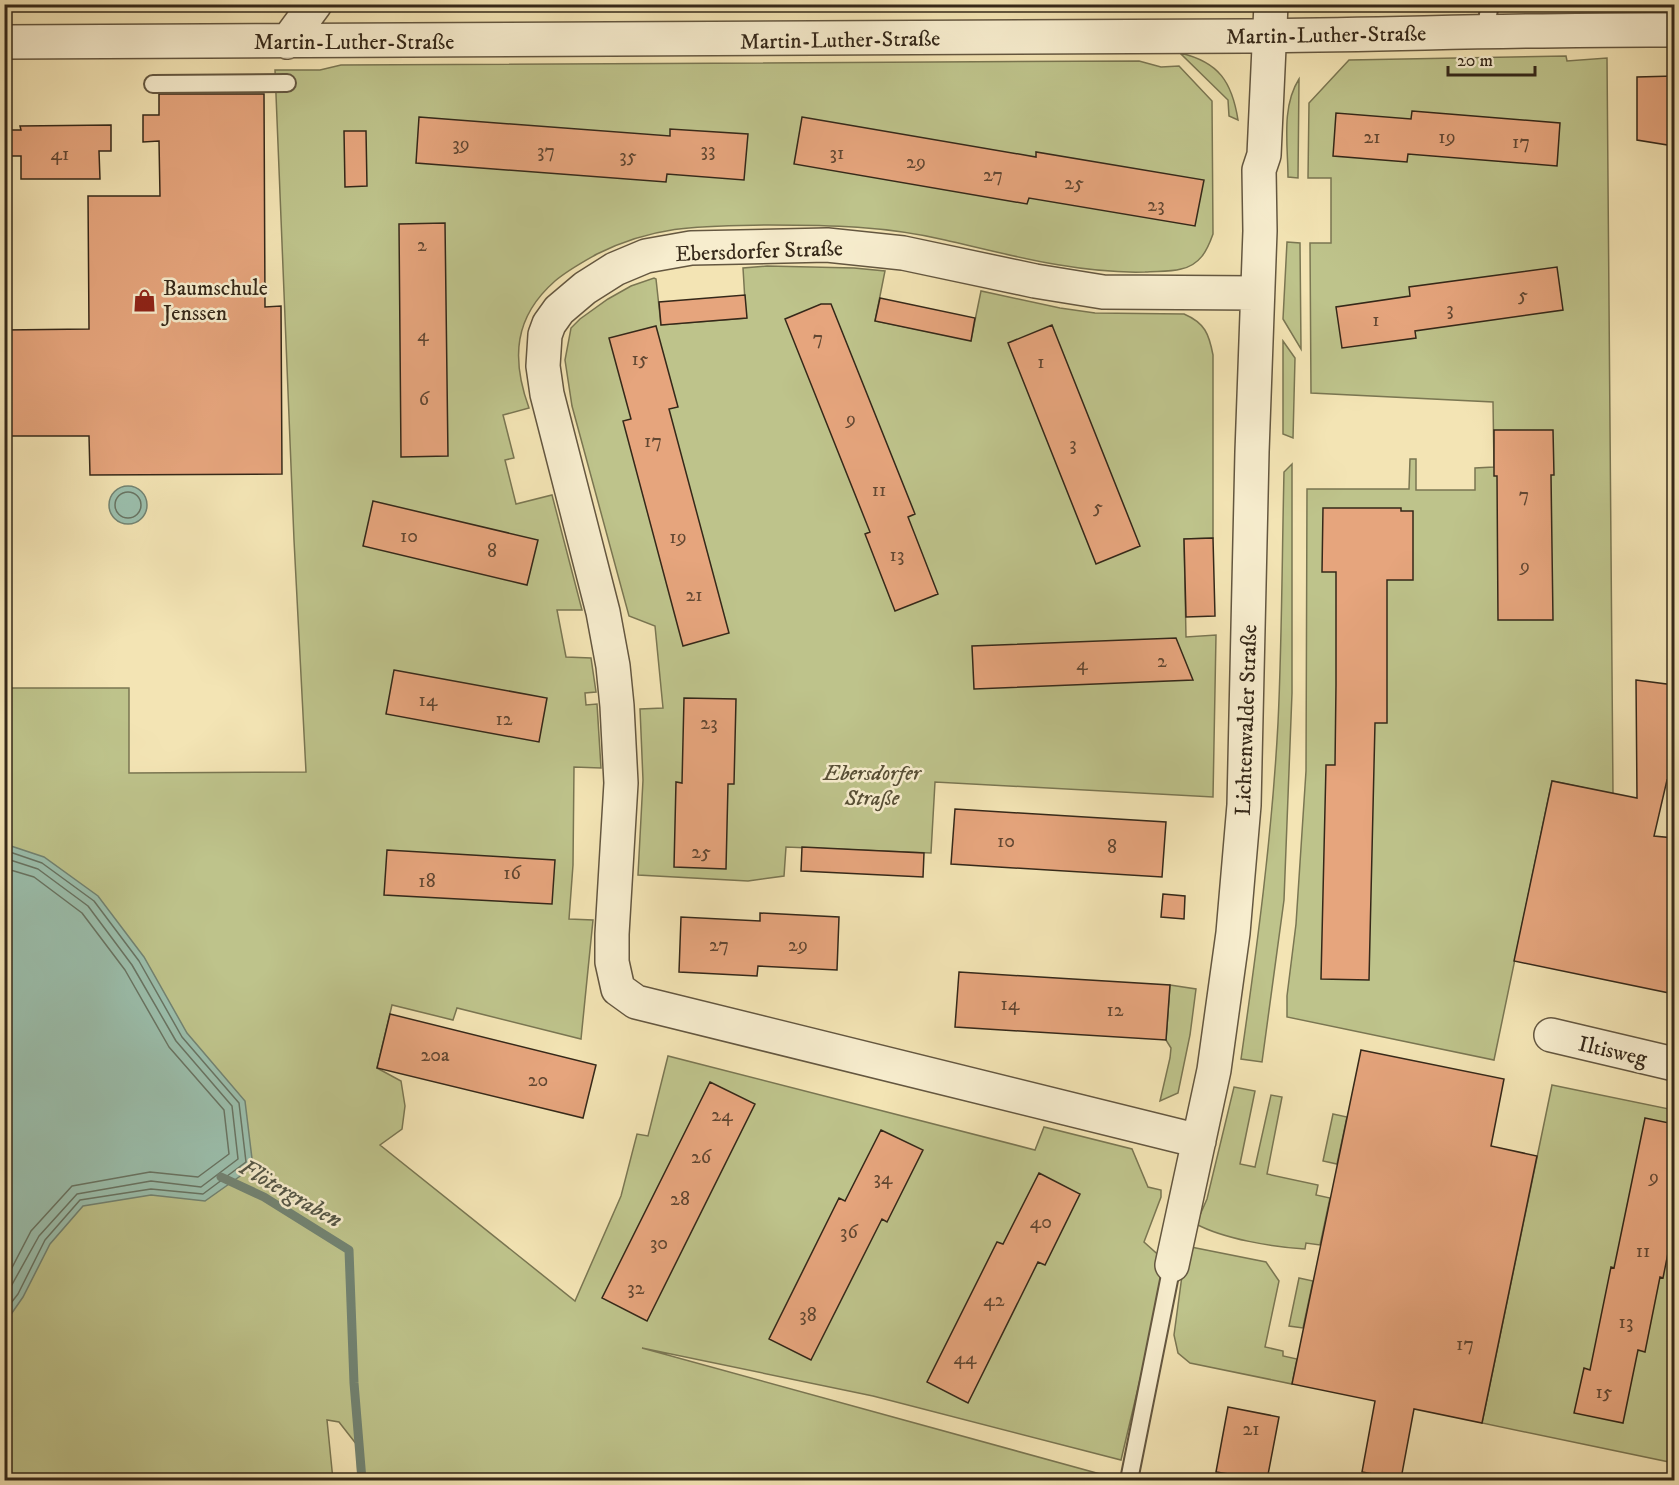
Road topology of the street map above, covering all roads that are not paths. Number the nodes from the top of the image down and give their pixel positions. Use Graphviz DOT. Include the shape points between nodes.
graph roads {
  1 [pos="315,4"];
  2 [pos="1487,18"];
  3 [pos="1261,20"];
  4 [pos="1674,30"];
  5 [pos="4,42"];
  6 [pos="287,42"];
  7 [pos="287,83"];
  8 [pos="153,84"];
  9 [pos="1257,293"];
  10 [pos="1551,1035"];
  11 [pos="1674,1064"];
  12 [pos="1199,1141"];
  13 [pos="1172,1264"];
  14 [pos="1129,1480"];
  1 -- 6 [label="street"];
  2 -- 3 [label="street, Martin-Luther-Straße"];
  2 -- 4 [label="street, Martin-Luther-Straße"];
  3 -- 6 [label="street, Martin-Luther-Straße"];
  3 -- 9 [label="street, Lichtenwalder Straße" via="1252,156 1259,170"];
  5 -- 6 [label="street, Martin-Luther-Straße"];
  7 -- 8 [label="lane"];
  9 -- 12 [label="street, Lichtenwalder Straße" via="1244,805 1233,933 1214,1070"];
  9 -- 12 [label="street, Ebersdorfer Straße" via="1103,292 903,253 827,245 691,248 646,256 615,269 559,310 545,335 543,366 547,394 603,612 613,666 621,783 612,944 618,989 636,1002"];
  10 -- 11 [label="street, Iltisweg"];
  12 -- 13 [label="street, Lichtenwalder Straße"];
  13 -- 14 [label="lane"];
}
